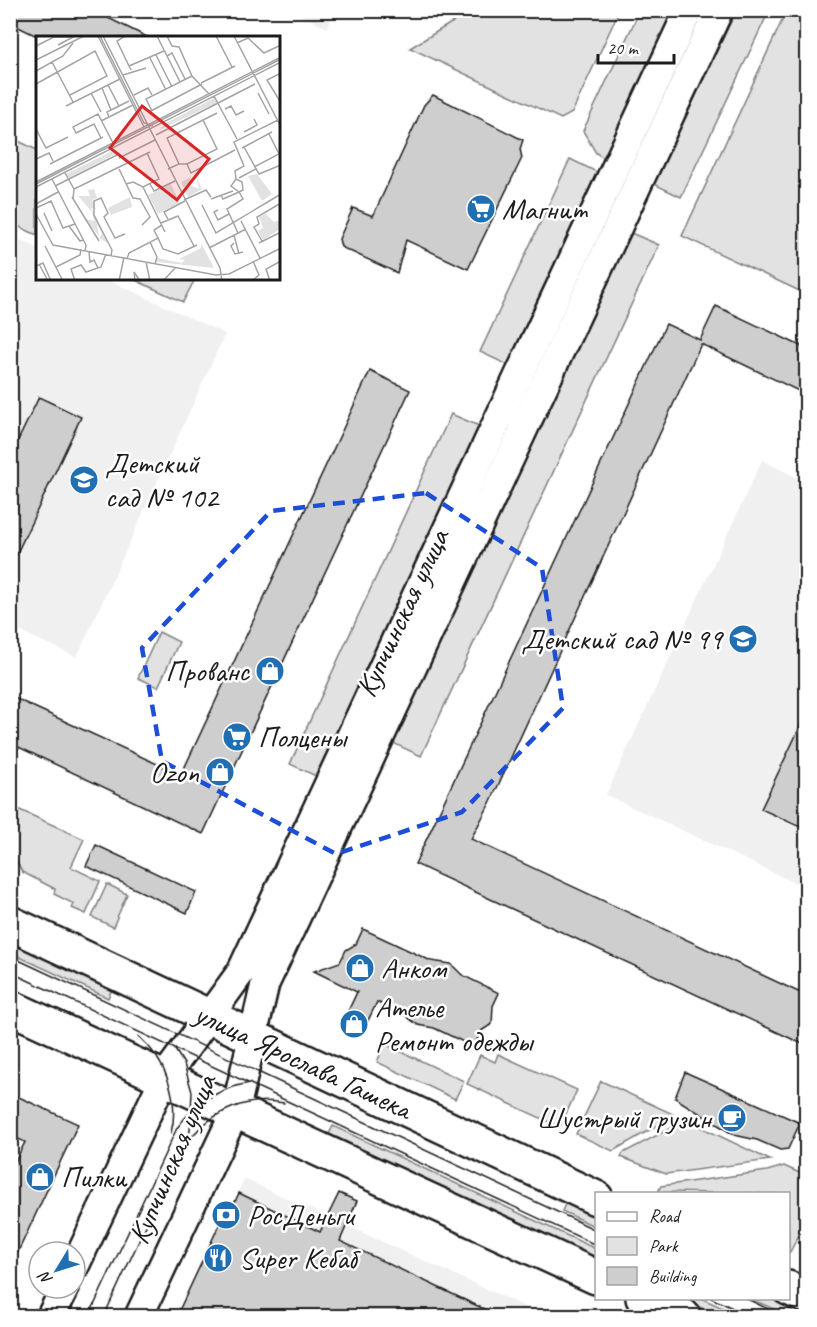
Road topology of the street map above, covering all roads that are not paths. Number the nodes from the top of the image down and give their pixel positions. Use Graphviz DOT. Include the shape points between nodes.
graph roads {
  1 [pos="689,10"];
  2 [pos="719,10"];
  3 [pos="10,923"];
  4 [pos="10,1007"];
  5 [pos="209,1017"];
  6 [pos="253,1037"];
  7 [pos="164,1078"];
  8 [pos="235,1112"];
  9 [pos="595,1197"];
  10 [pos="87,1241"];
  11 [pos="595,1276"];
  12 [pos="790,1288"];
  13 [pos="807,1296"];
  14 [pos="59,1300"];
  15 [pos="645,1300"];
  16 [pos="51,1317"];
  17 [pos="139,1317"];
  18 [pos="683,1317"];
  1 -- 5 [label="street, Купчинская улица" via="245,963"];
  2 -- 6 [label="street, Купчинская улица" via="265,984"];
  3 -- 5 [label="street, улица Ярослава Гашека"];
  4 -- 7 [label="street"];
  5 -- 6 [label="street, улица Ярослава Гашека"];
  5 -- 7 [label="street, Купчинская улица"];
  6 -- 8 [label="street, Купчинская улица"];
  6 -- 9 [label="street, улица Ярослава Гашека"];
  7 -- 8 [label="street"];
  7 -- 10 [label="street, Купчинская улица"];
  8 -- 11 [label="street"];
  8 -- 17 [label="street, Купчинская улица"];
  12 -- 13 [label="street"];
  14 -- 16 [label="street"];
  15 -- 18 [label="street"];
}
